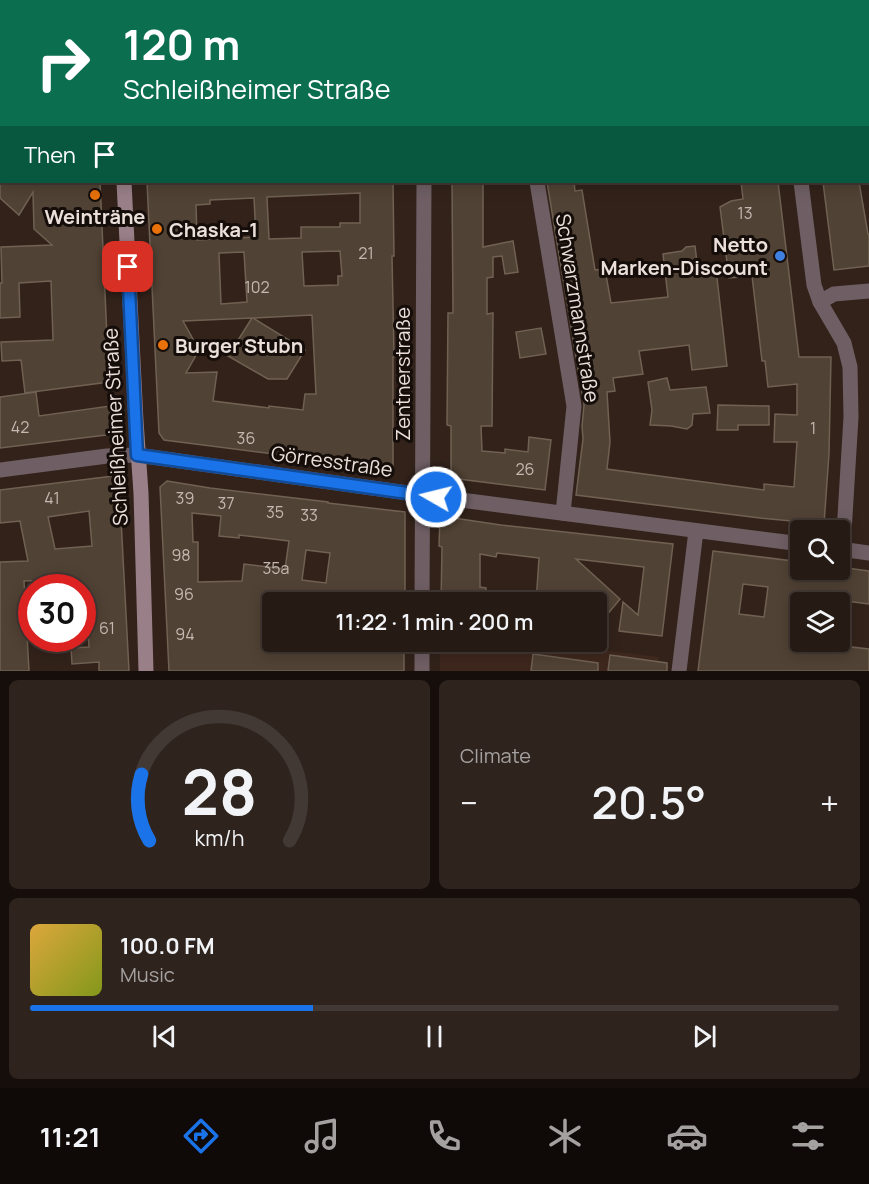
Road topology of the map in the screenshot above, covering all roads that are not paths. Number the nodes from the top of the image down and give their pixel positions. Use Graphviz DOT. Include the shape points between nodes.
graph roads {
  1 [pos="124,183"];
  2 [pos="424,183"];
  3 [pos="537,183"];
  4 [pos="801,183"];
  5 [pos="869,291"];
  6 [pos="820,302"];
  7 [pos="137,455"];
  8 [pos="0,470"];
  9 [pos="422,495"];
  10 [pos="563,513"];
  11 [pos="844,520"];
  12 [pos="696,531"];
  13 [pos="790,543"];
  14 [pos="850,550"];
  15 [pos="869,553"];
  16 [pos="422,592"];
  17 [pos="422,652"];
  18 [pos="146,671"];
  19 [pos="422,671"];
  20 [pos="679,671"];
  1 -- 7 [label="main road, Schleißheimer Straße"];
  2 -- 9 [label="street, Zentnerstraße"];
  3 -- 10 [label="street, Schwarzmannstraße" via="574,406"];
  4 -- 6 [label="street" via="814,285"];
  5 -- 6 [label="street" via="834,294"];
  6 -- 11 [label="street" via="844,343 850,367"];
  7 -- 8 [label="street, Görresstraße"];
  7 -- 9 [label="street, Görresstraße"];
  7 -- 18 [label="main road, Schleißheimer Straße"];
  9 -- 10 [label="street, Görresstraße"];
  9 -- 16 [label="street, Zentnerstraße"];
  10 -- 12 [label="street, Görresstraße"];
  12 -- 13 [label="street, Görresstraße"];
  12 -- 20 [label="street"];
  14 -- 15 [label="street"];
  17 -- 19 [label="street"];
}
